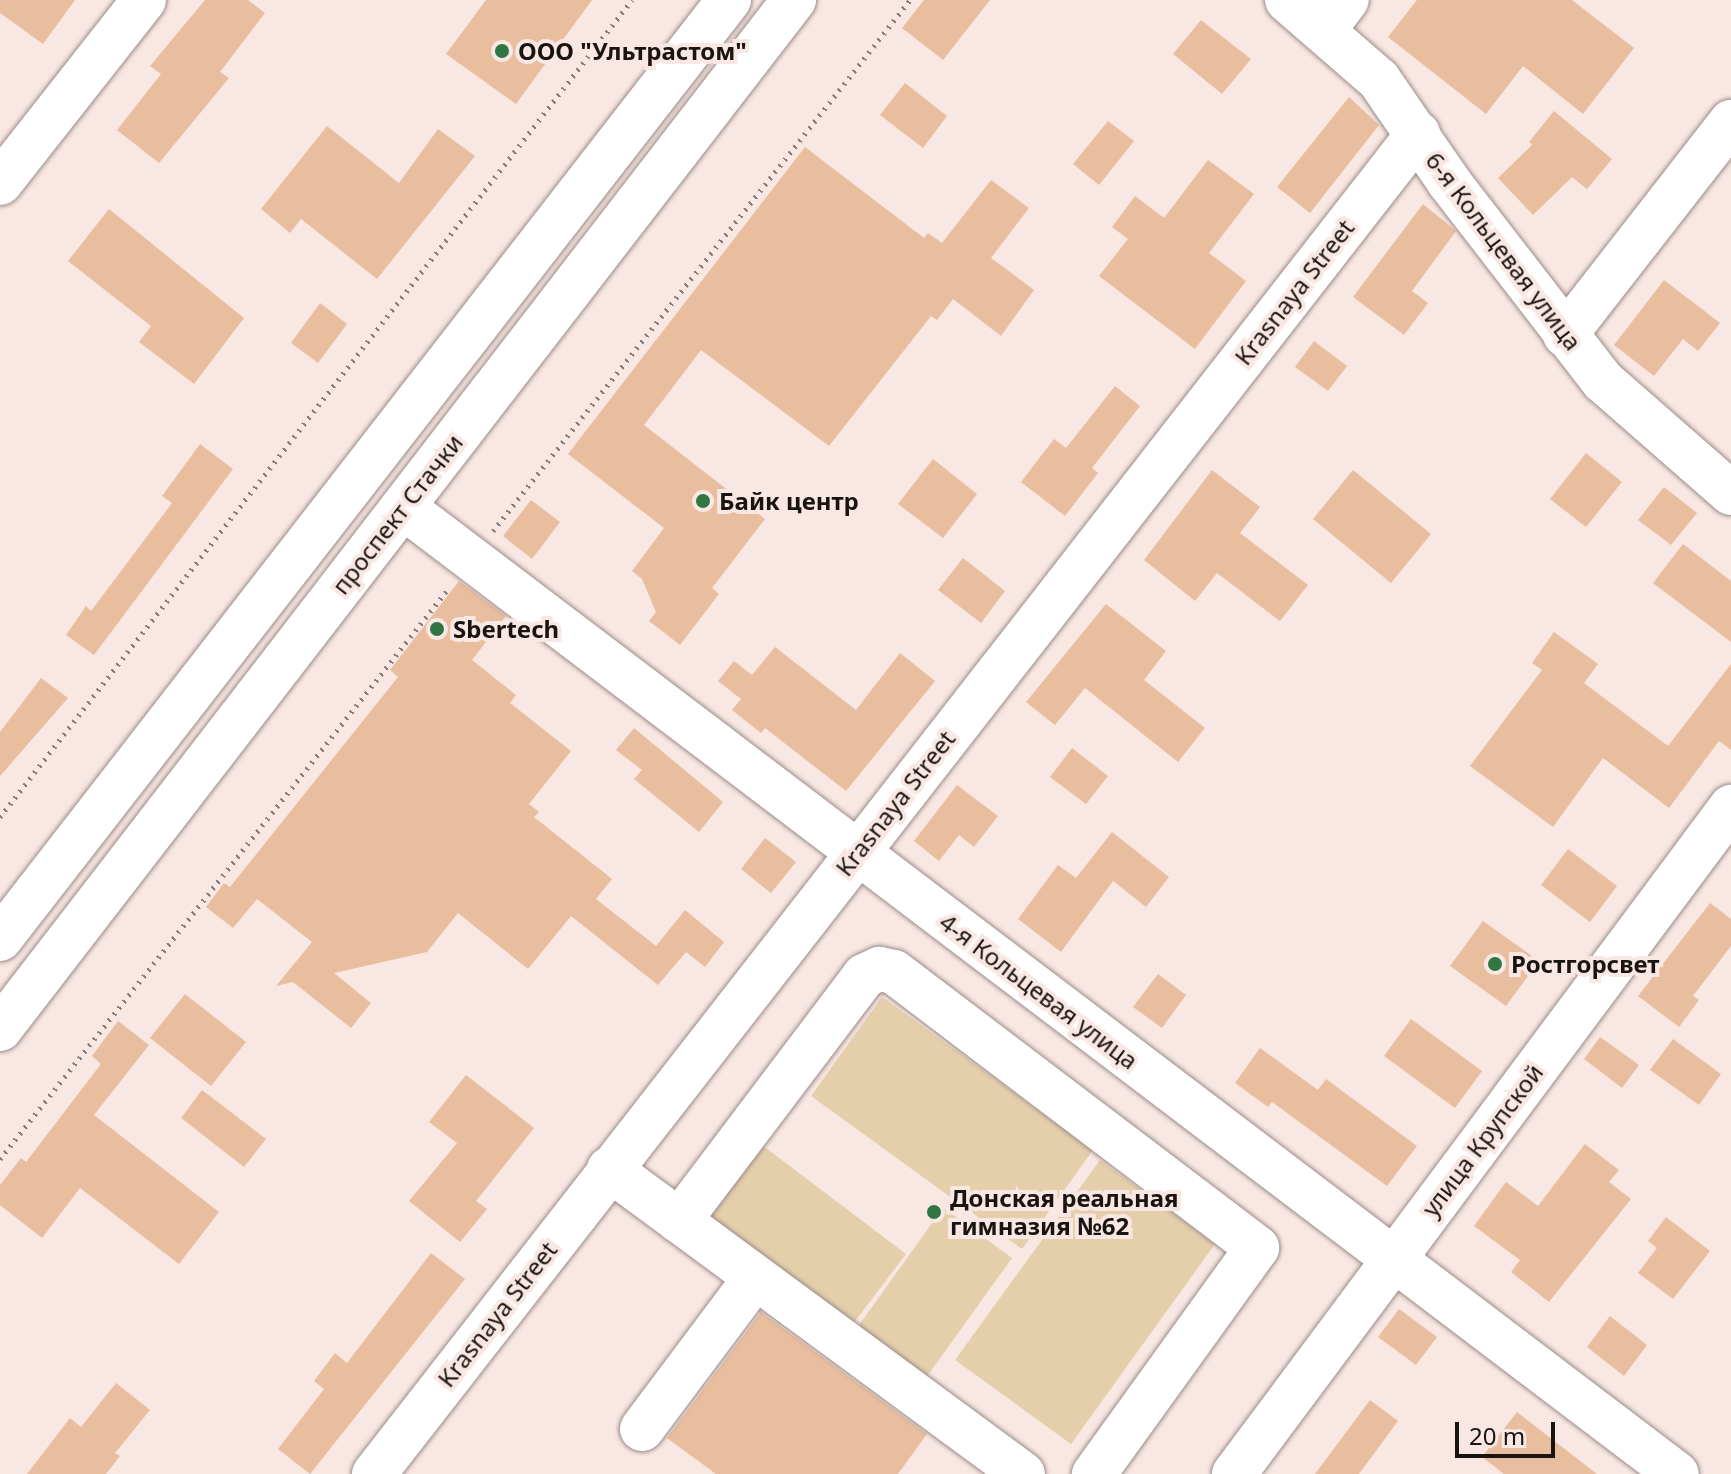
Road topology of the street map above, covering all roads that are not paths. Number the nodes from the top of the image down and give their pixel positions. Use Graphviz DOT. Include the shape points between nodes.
graph roads {
  1 [pos="144,0"];
  2 [pos="729,0"];
  3 [pos="794,0"];
  4 [pos="1287,0"];
  5 [pos="1335,15"];
  6 [pos="1731,122"];
  7 [pos="1418,134"];
  8 [pos="0,183"];
  9 [pos="1565,335"];
  10 [pos="1731,493"];
  11 [pos="403,507"];
  12 [pos="1731,807"];
  13 [pos="856,853"];
  14 [pos="0,939"];
  15 [pos="0,1029"];
  16 [pos="609,1169"];
  17 [pos="679,1221"];
  18 [pos="1393,1258"];
  19 [pos="755,1278"];
  20 [pos="642,1429"];
  21 [pos="374,1474"];
  22 [pos="1023,1474"];
  23 [pos="1094,1474"];
  24 [pos="1234,1474"];
  25 [pos="1677,1474"];
  1 -- 8 [label="street"];
  2 -- 14 [label="street"];
  3 -- 11 [label="street, проспект Стачки"];
  4 -- 5 [label="street, 6-я Кольцевая улица"];
  5 -- 7 [label="street, 6-я Кольцевая улица"];
  6 -- 9 [label="street"];
  7 -- 9 [label="street, 6-я Кольцевая улица"];
  7 -- 13 [label="street, Krasnaya Street"];
  9 -- 10 [label="street, 6-я Кольцевая улица" via="1640,417"];
  11 -- 13 [label="street, 4-я Кольцевая улица"];
  11 -- 15 [label="street, проспект Стачки"];
  12 -- 18 [label="street, улица Крупской"];
  13 -- 16 [label="street, Krasnaya Street"];
  13 -- 18 [label="street, 4-я Кольцевая улица"];
  16 -- 17 [label="street"];
  16 -- 21 [label="street, Krasnaya Street"];
  17 -- 19 [label="street"];
  17 -- 23 [label="street" via="864,976 879,969 894,972 1257,1248"];
  18 -- 24 [label="street, улица Крупской"];
  18 -- 25 [label="street, 4-я Кольцевая улица"];
  19 -- 20 [label="street"];
  19 -- 22 [label="street"];
}
